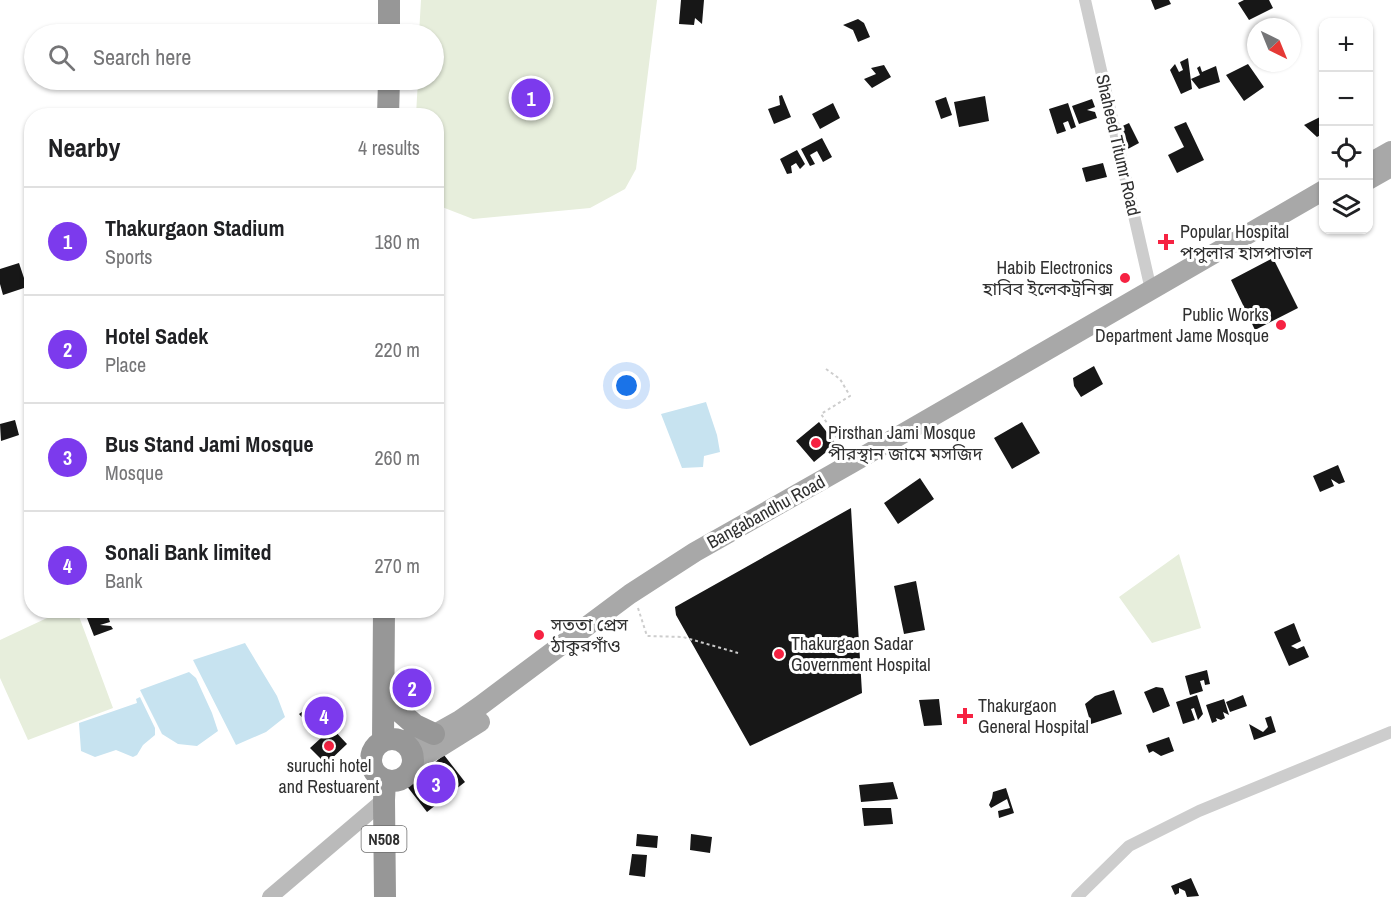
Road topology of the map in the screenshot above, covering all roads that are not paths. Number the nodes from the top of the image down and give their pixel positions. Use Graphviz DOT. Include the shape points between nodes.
graph roads {
  1 [pos="389,0"];
  2 [pos="1085,0"];
  3 [pos="389,24"];
  4 [pos="388,90"];
  5 [pos="388,108"];
  6 [pos="1391,151"];
  7 [pos="1373,161"];
  8 [pos="1391,167"];
  9 [pos="1373,177"];
  10 [pos="1319,192"];
  11 [pos="1319,208"];
  12 [pos="1151,290"];
  13 [pos="385,618"];
  14 [pos="397,618"];
  15 [pos="398,710"];
  16 [pos="1391,732"];
  17 [pos="434,734"];
  18 [pos="401,747"];
  19 [pos="388,787"];
  20 [pos="270,897"];
  21 [pos="385,897"];
  22 [pos="396,897"];
  23 [pos="1077,897"];
  1 -- 3 [label="highway"];
  2 -- 12 [label="street, Shaheed Titumr Road"];
  4 -- 5 [label="highway"];
  6 -- 7 [label="main road"];
  8 -- 9 [label="main road"];
  10 -- 12 [label="main road, Bangabandhu Road"];
  11 -- 18 [label="main road, Bangabandhu Road" via="702,563 637,605 488,717 440,747"];
  12 -- 17 [label="main road, Bangabandhu Road" via="685,558 630,594 480,706"];
  13 -- 18 [label="highway"];
  14 -- 15 [label="highway"];
  15 -- 17 [label="highway" via="415,725"];
  15 -- 18 [label="highway"];
  16 -- 23 [label="street" via="1200,811 1129,846"];
  17 -- 18 [label="main road, Bangabandhu Road"];
  18 -- 19 [label="highway" via="411,770"];
  18 -- 19 [label="highway" via="375,746 371,756 371,766"];
  19 -- 20 [label="main road"];
  19 -- 21 [label="highway, N508"];
  19 -- 22 [label="highway, N508"];
}
